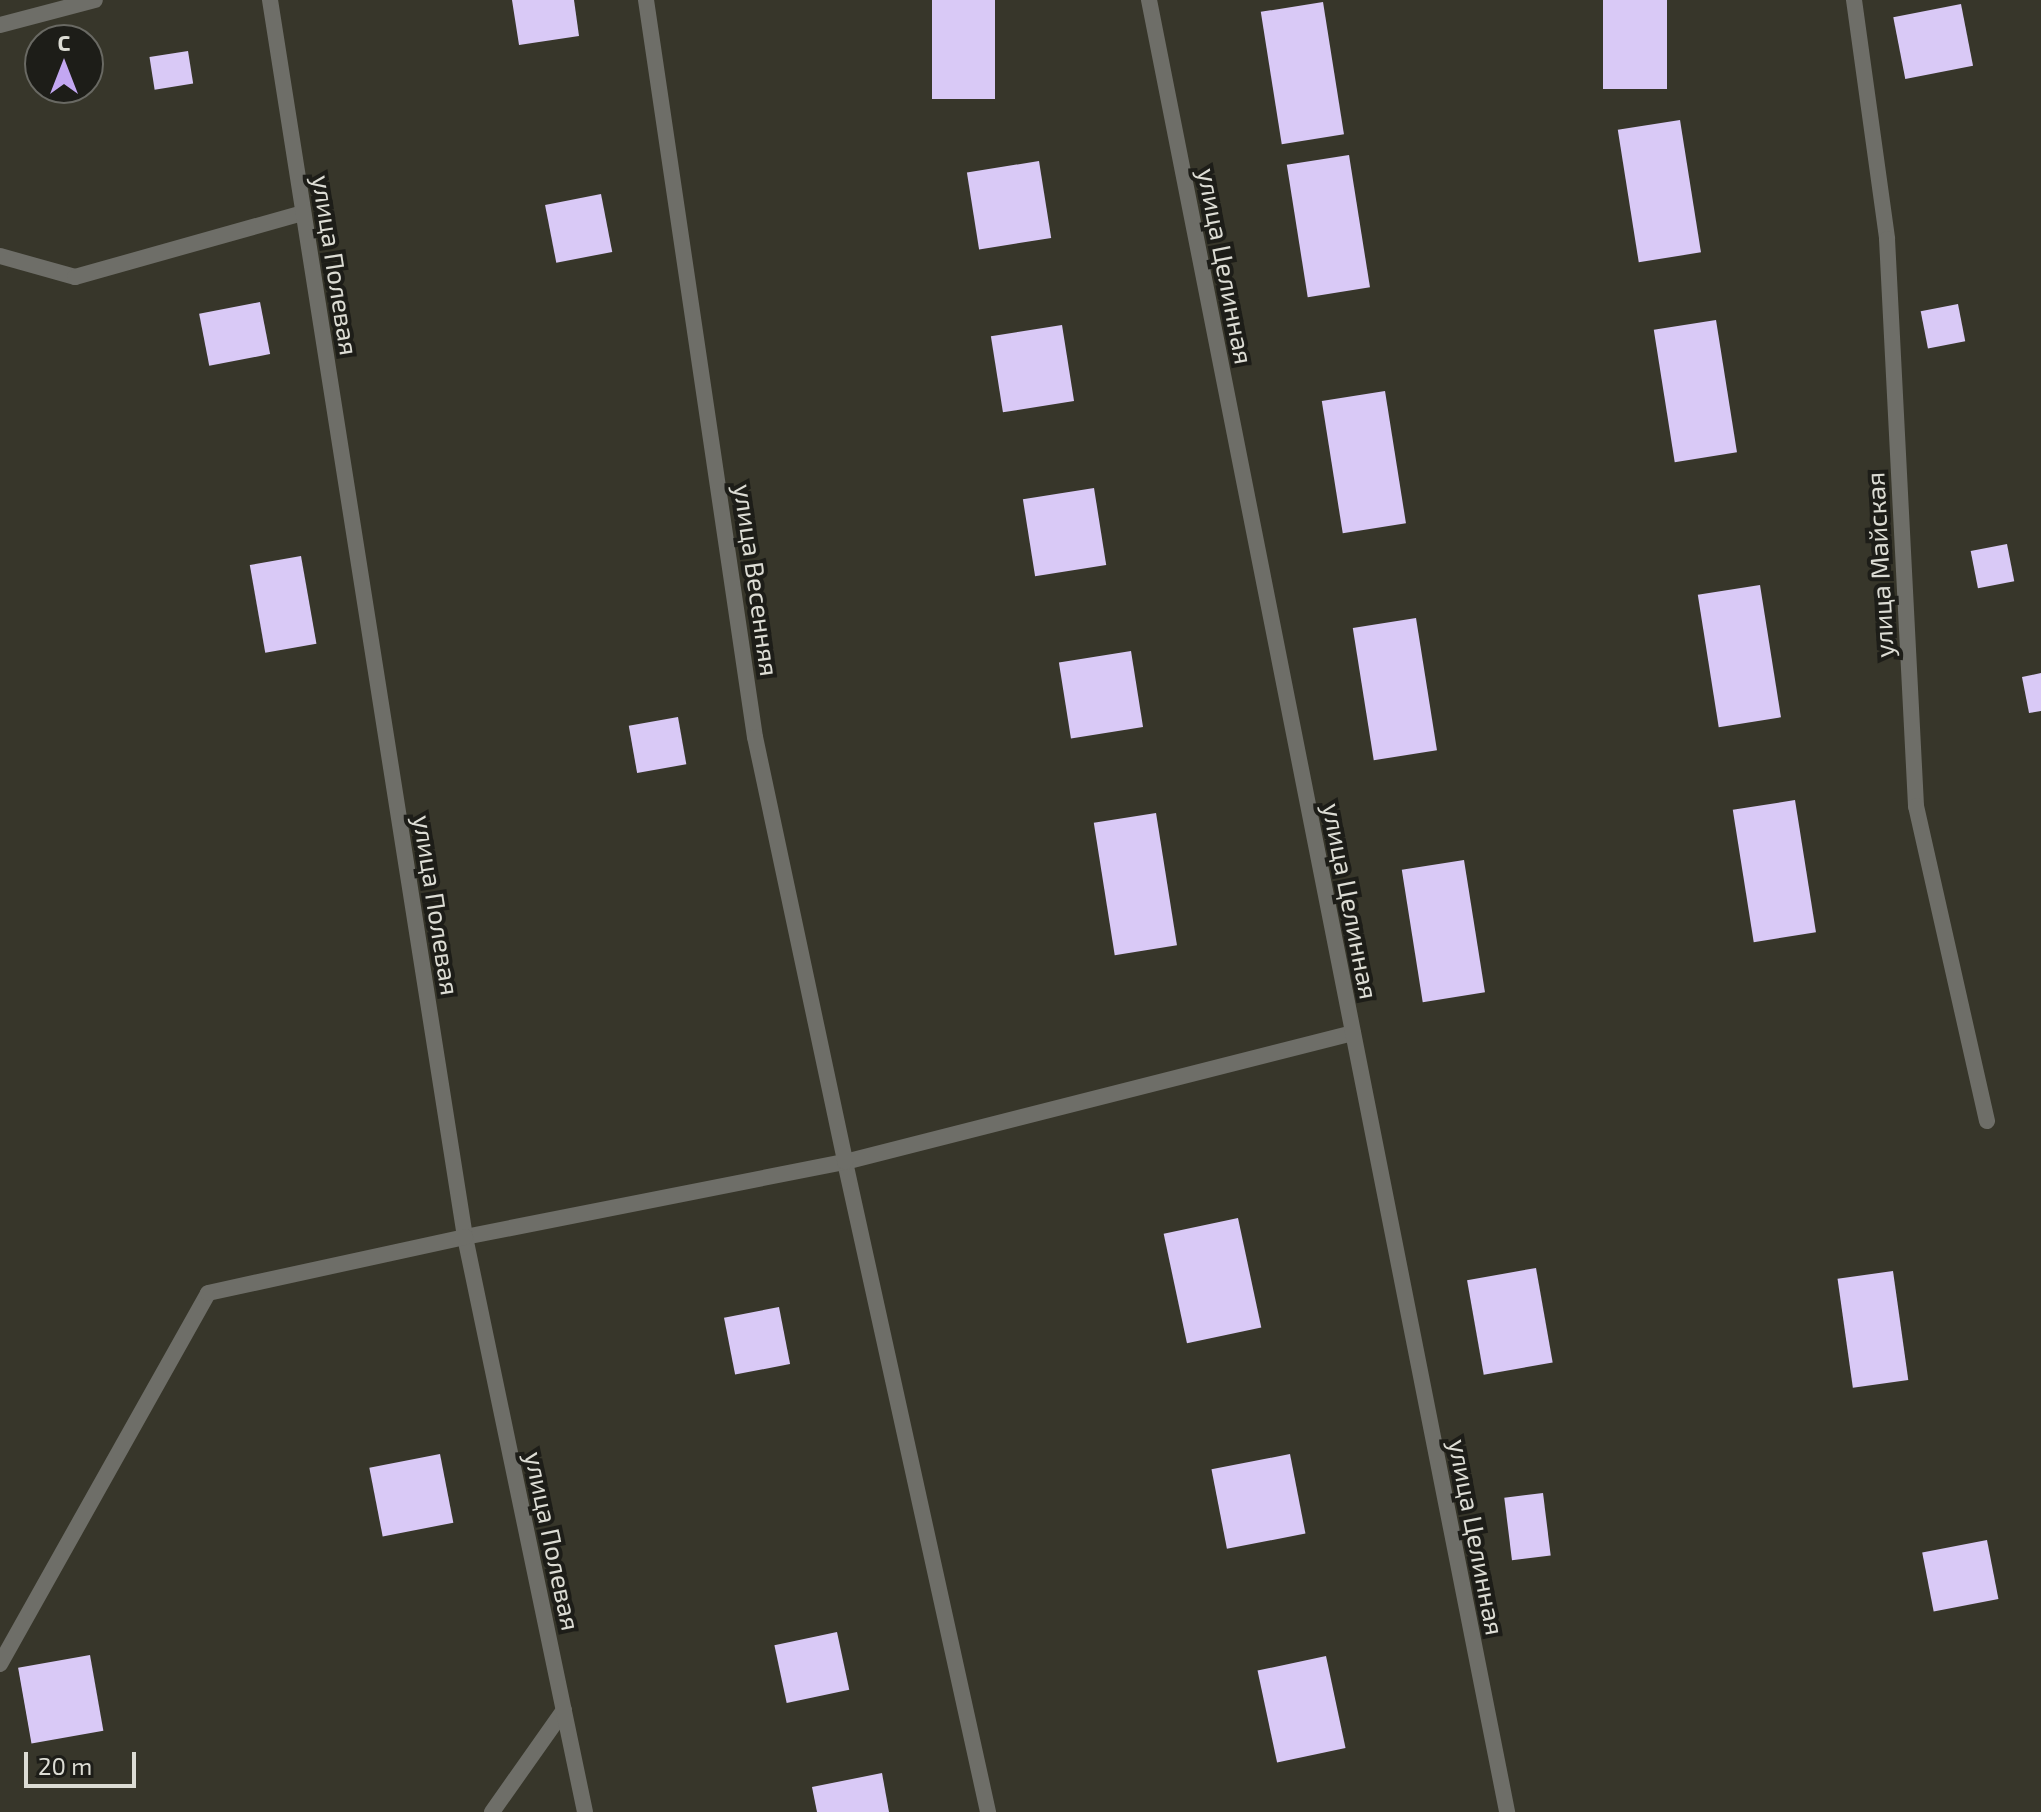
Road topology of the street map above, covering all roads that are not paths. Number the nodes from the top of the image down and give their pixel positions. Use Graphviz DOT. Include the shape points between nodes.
graph roads {
  1 [pos="95,0"];
  2 [pos="270,0"];
  3 [pos="646,0"];
  4 [pos="1149,0"];
  5 [pos="1854,0"];
  6 [pos="0,25"];
  7 [pos="303,213"];
  8 [pos="0,256"];
  9 [pos="1353,1033"];
  10 [pos="1987,1121"];
  11 [pos="845,1162"];
  12 [pos="465,1237"];
  13 [pos="0,1664"];
  14 [pos="564,1710"];
  15 [pos="492,1812"];
  16 [pos="585,1812"];
  17 [pos="988,1812"];
  18 [pos="1507,1812"];
  1 -- 6 [label="street"];
  2 -- 7 [label="street, улица Полевая"];
  3 -- 11 [label="street, улица Весенняя" via="755,737"];
  4 -- 9 [label="street, улица Целинная"];
  5 -- 10 [label="street, улица Майская" via="1887,239 1916,806"];
  7 -- 8 [label="street" via="75,277"];
  7 -- 12 [label="street, улица Полевая"];
  9 -- 11 [label="street"];
  9 -- 18 [label="street, улица Целинная"];
  11 -- 12 [label="street"];
  11 -- 17 [label="street, улица Весенняя"];
  12 -- 13 [label="street" via="208,1293"];
  12 -- 14 [label="street, улица Полевая"];
  14 -- 15 [label="street"];
  14 -- 16 [label="street, улица Полевая"];
}
